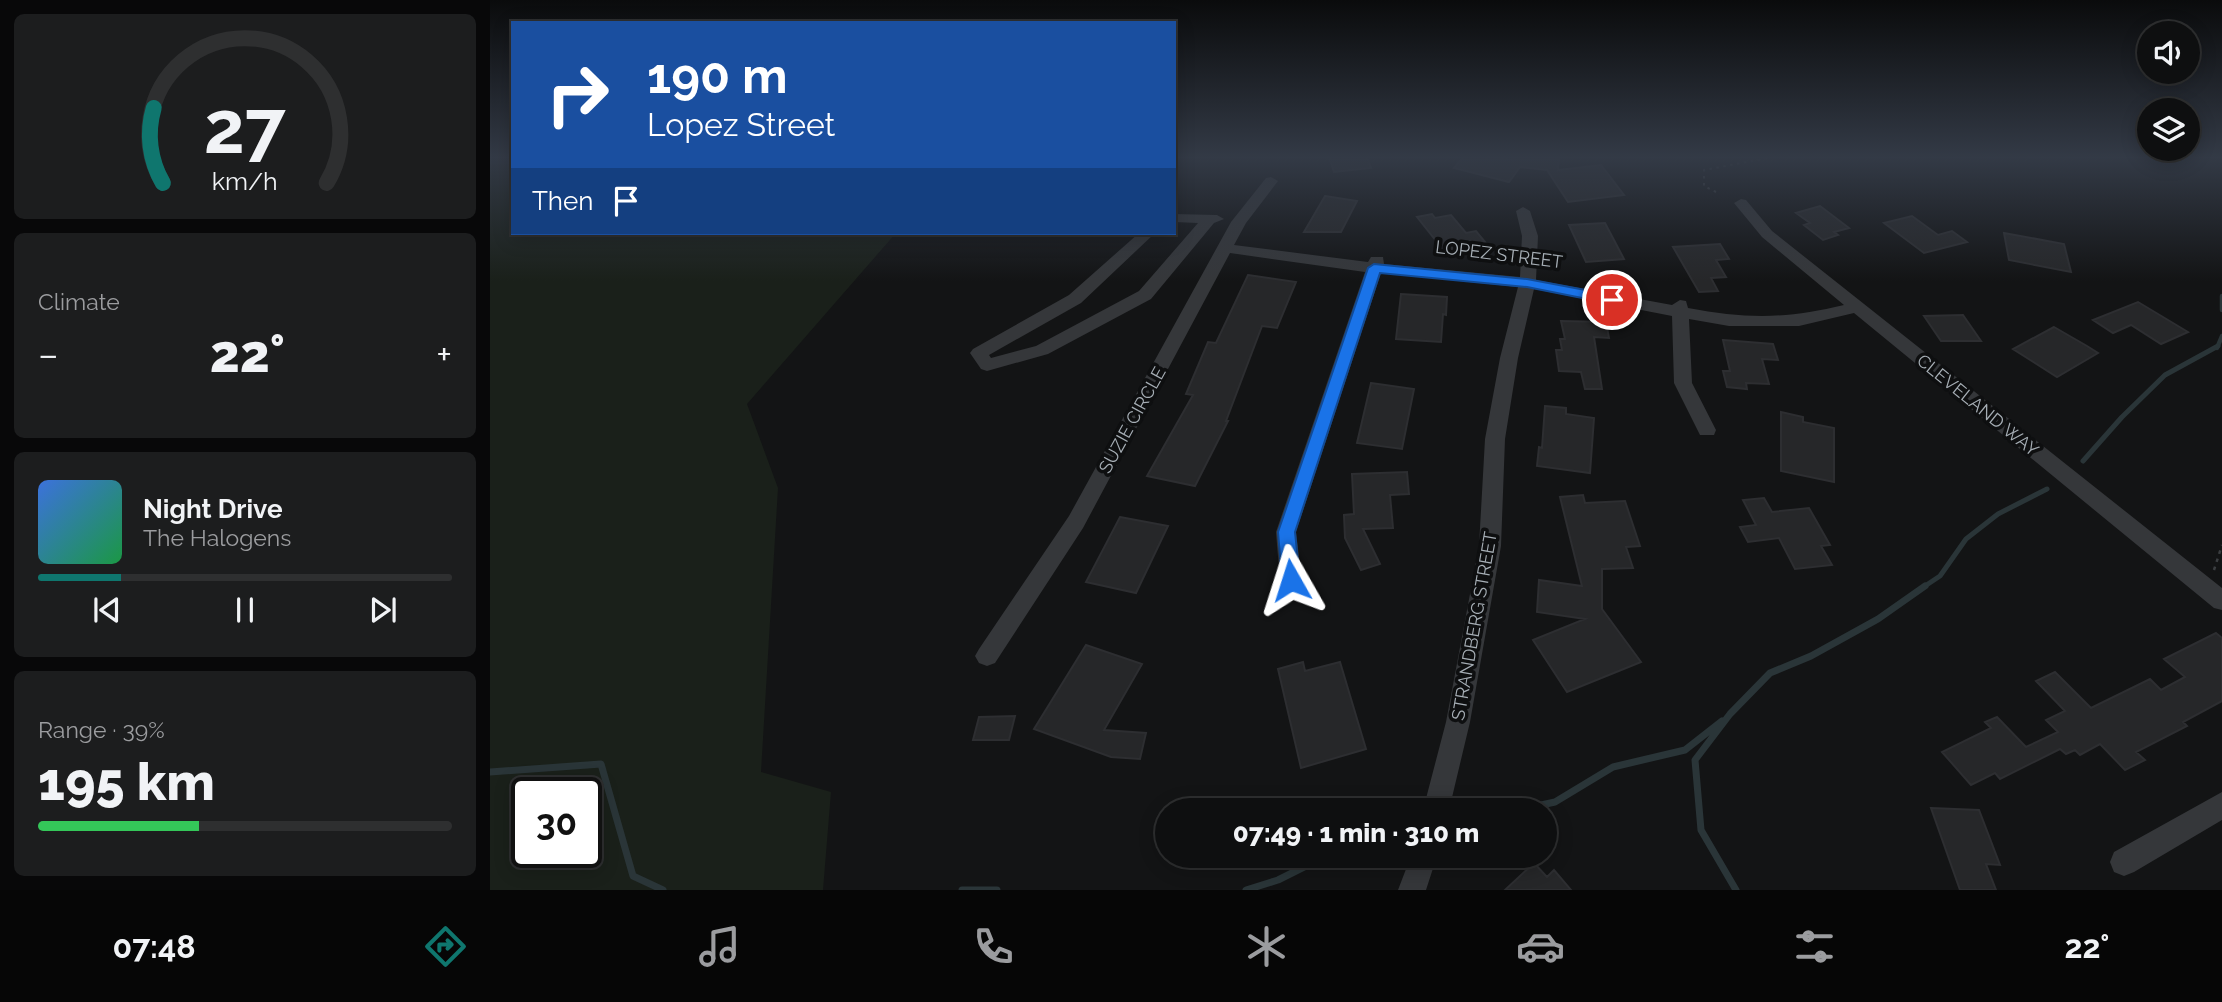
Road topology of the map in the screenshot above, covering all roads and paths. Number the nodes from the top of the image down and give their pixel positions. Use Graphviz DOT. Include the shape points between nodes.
graph roads {
  1 [pos="1258,199"];
  2 [pos="1741,203"];
  3 [pos="1523,211"];
  4 [pos="1176,218"];
  5 [pos="1210,219"];
  6 [pos="1146,235"];
  7 [pos="1231,236"];
  8 [pos="1376,264"];
  9 [pos="1528,279"];
  10 [pos="1850,302"];
  11 [pos="1680,309"];
  12 [pos="1707,430"];
  13 [pos="2222,545"];
  14 [pos="1291,580"];
  15 [pos="2215,596"];
  16 [pos="987,656"];
  17 [pos="1439,798"];
  18 [pos="2222,805"];
  19 [pos="2123,862"];
  20 [pos="1420,868"];
  21 [pos="1412,890"];
  1 -- 7 [label="street, SUZIE CIRCLE"];
  2 -- 10 [label="street, CLEVELAND WAY" via="1767,234"];
  3 -- 9 [label="street, STRANDBERG STREET" via="1530,236"];
  4 -- 5 [label="street, LOPEZ STREET"];
  5 -- 6 [label="street" via="1145,295 1042,350 987,365 979,353 1075,299"];
  5 -- 7 [label="street, LOPEZ STREET"];
  7 -- 8 [label="street, LOPEZ STREET"];
  7 -- 16 [label="street, SUZIE CIRCLE" via="1076,522"];
  8 -- 9 [label="street, LOPEZ STREET"];
  8 -- 14 [label="street" via="1286,532"];
  9 -- 11 [label="street, LOPEZ STREET"];
  9 -- 17 [label="street, STRANDBERG STREET" via="1495,439 1490,547"];
  10 -- 11 [label="street, LOPEZ STREET" via="1819,317 1777,323 1729,321"];
  10 -- 15 [label="street, CLEVELAND WAY"];
  11 -- 12 [label="street" via="1683,383"];
  13 -- 15 [label="path"];
  18 -- 19 [label="street"];
  20 -- 21 [label="street"];
}
